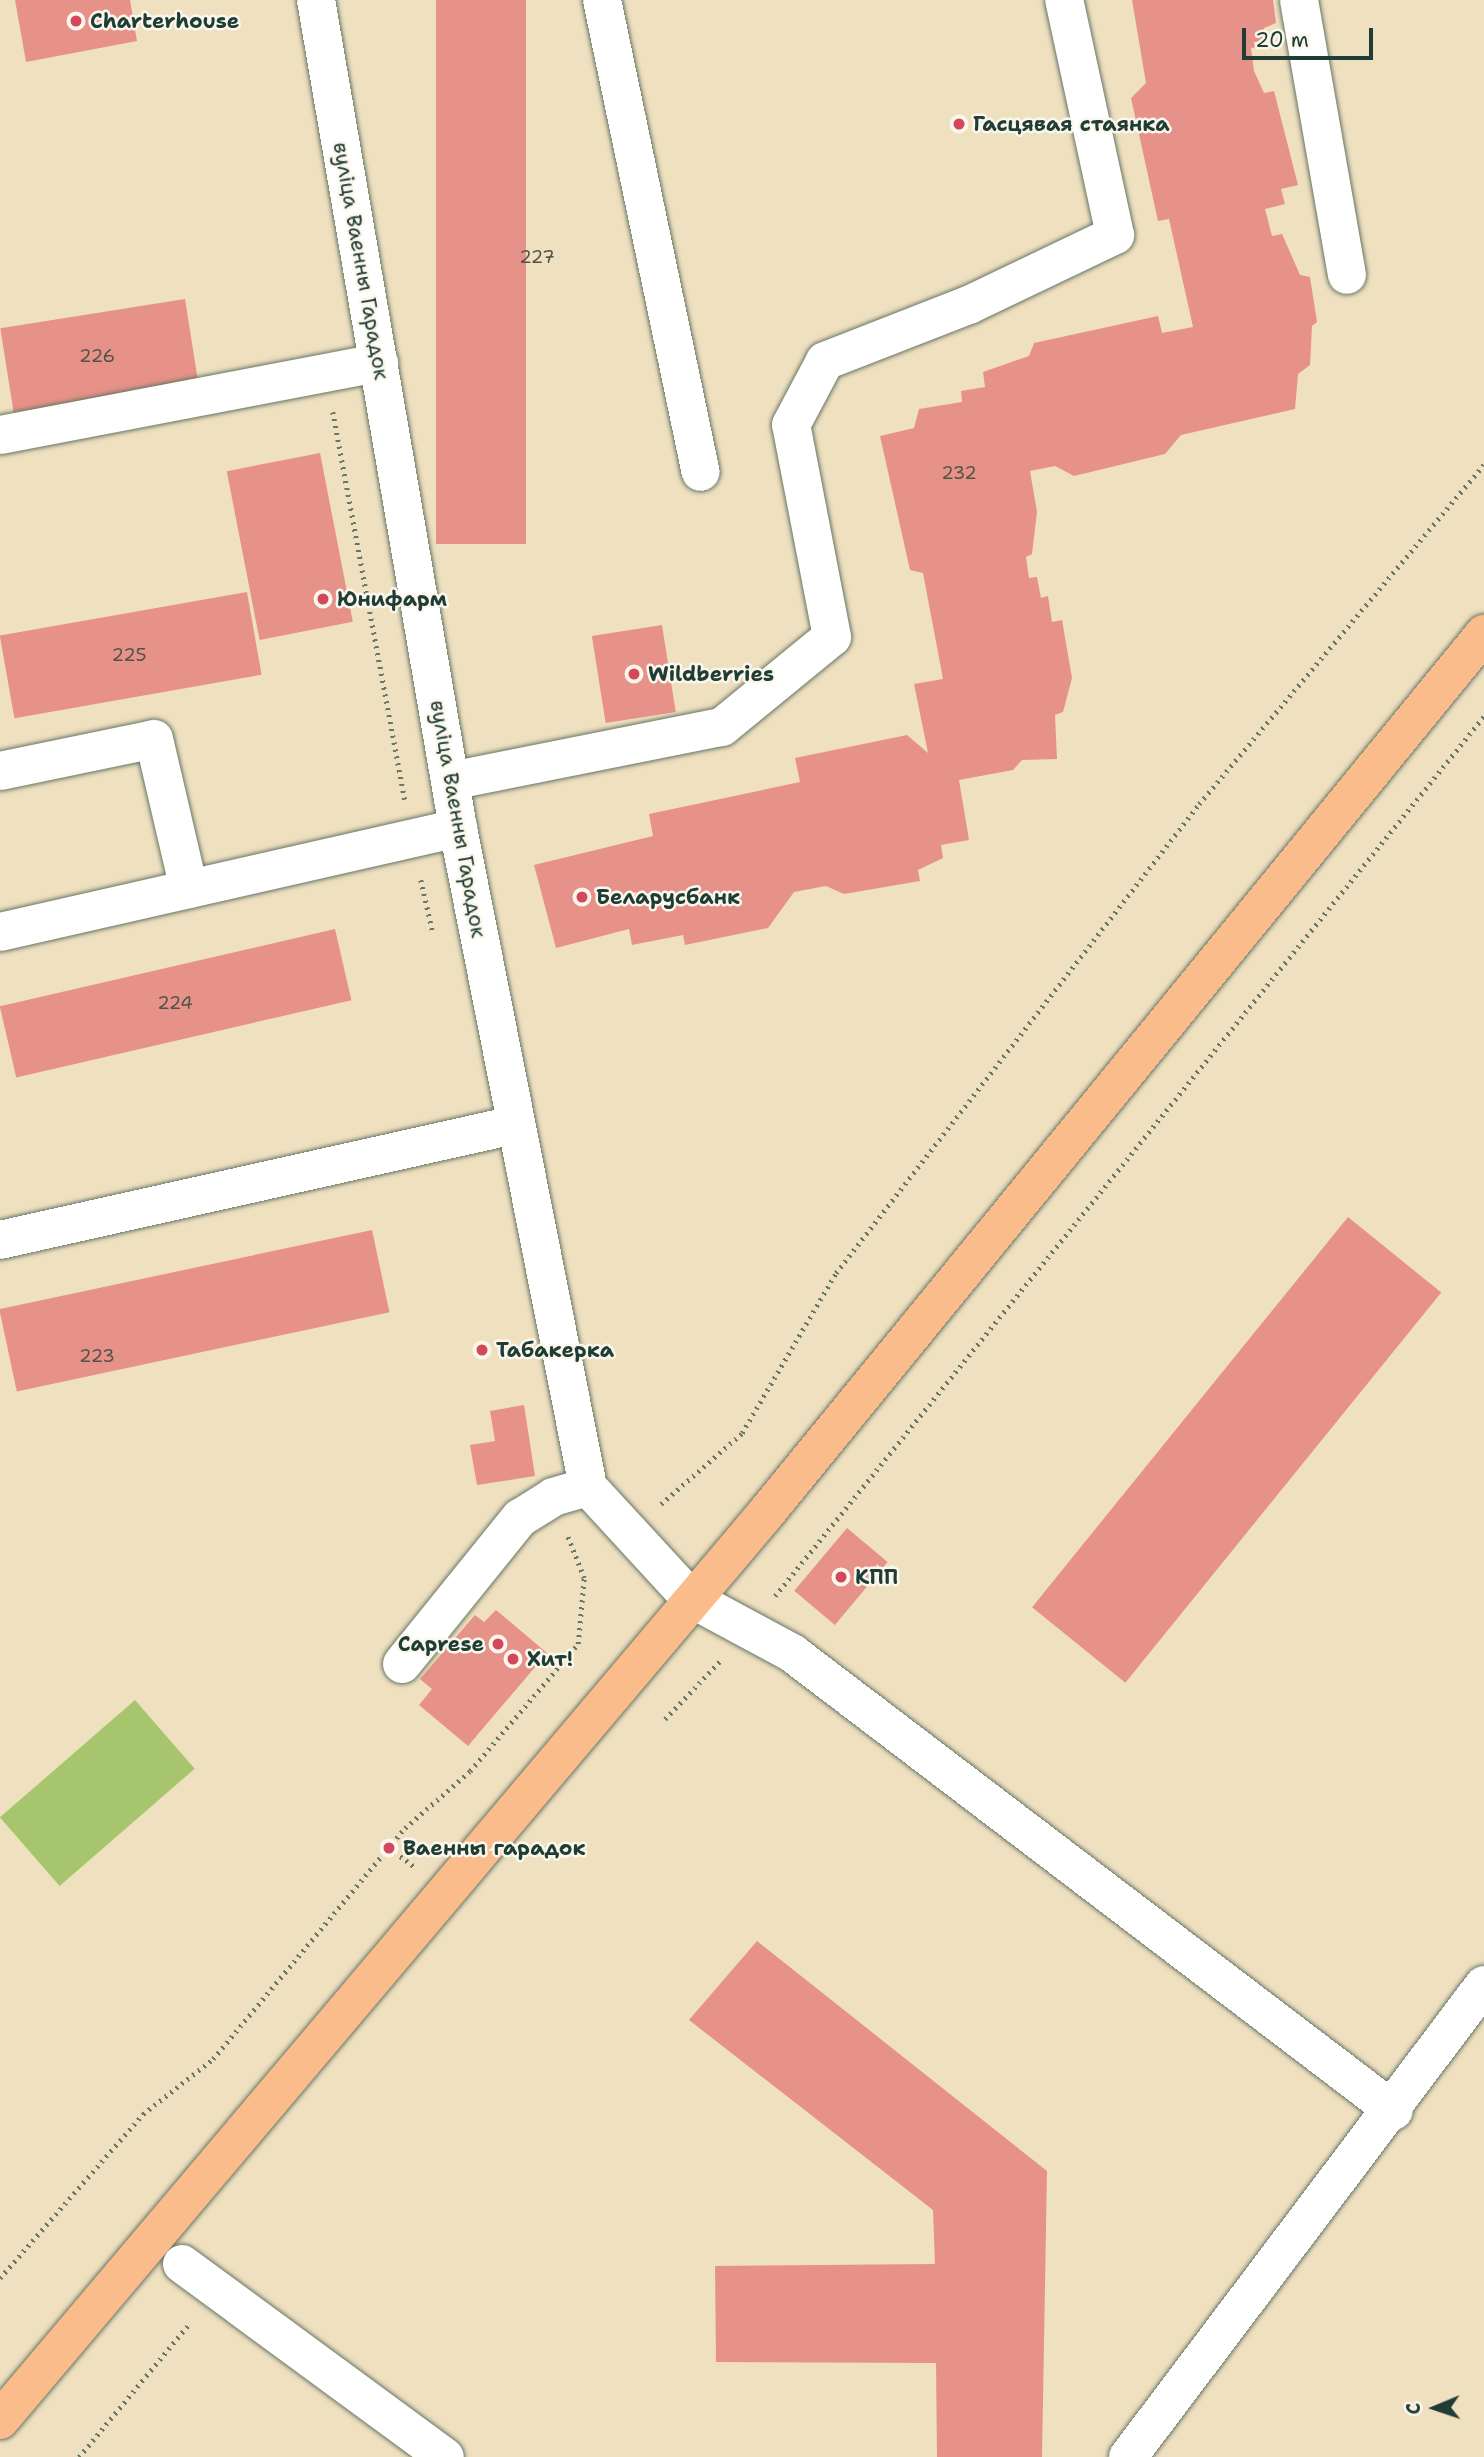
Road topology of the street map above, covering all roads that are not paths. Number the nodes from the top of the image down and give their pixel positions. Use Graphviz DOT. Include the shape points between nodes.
graph roads {
  1 [pos="316,0"];
  2 [pos="602,0"];
  3 [pos="1064,0"];
  4 [pos="1299,0"];
  5 [pos="1347,275"];
  6 [pos="379,363"];
  7 [pos="0,435"];
  8 [pos="701,472"];
  9 [pos="1484,634"];
  10 [pos="0,771"];
  11 [pos="451,780"];
  12 [pos="458,828"];
  13 [pos="189,889"];
  14 [pos="0,932"];
  15 [pos="514,1125"];
  16 [pos="0,1240"];
  17 [pos="588,1487"];
  18 [pos="690,1598"];
  19 [pos="402,1664"];
  20 [pos="1484,1985"];
  21 [pos="1394,2111"];
  22 [pos="182,2264"];
  23 [pos="0,2420"];
  24 [pos="445,2457"];
  25 [pos="1128,2457"];
  1 -- 6 [label="street, вуліца Ваенны Гарадок"];
  2 -- 8 [label="street"];
  3 -- 11 [label="street" via="1115,235 970,304 825,360 791,425 832,638 722,727"];
  4 -- 5 [label="street"];
  6 -- 7 [label="street"];
  6 -- 11 [label="street, вуліца Ваенны Гарадок"];
  9 -- 18 [label="main road"];
  10 -- 13 [label="street" via="154,739"];
  11 -- 12 [label="street, вуліца Ваенны Гарадок"];
  12 -- 13 [label="street"];
  12 -- 15 [label="street, вуліца Ваенны Гарадок"];
  13 -- 14 [label="street"];
  15 -- 16 [label="street"];
  15 -- 17 [label="street, вуліца Ваенны Гарадок"];
  17 -- 18 [label="street"];
  17 -- 19 [label="street" via="553,1497 520,1518"];
  18 -- 21 [label="street" via="752,1626"];
  18 -- 23 [label="main road"];
  20 -- 21 [label="street"];
  21 -- 25 [label="street"];
  22 -- 24 [label="street"];
}
